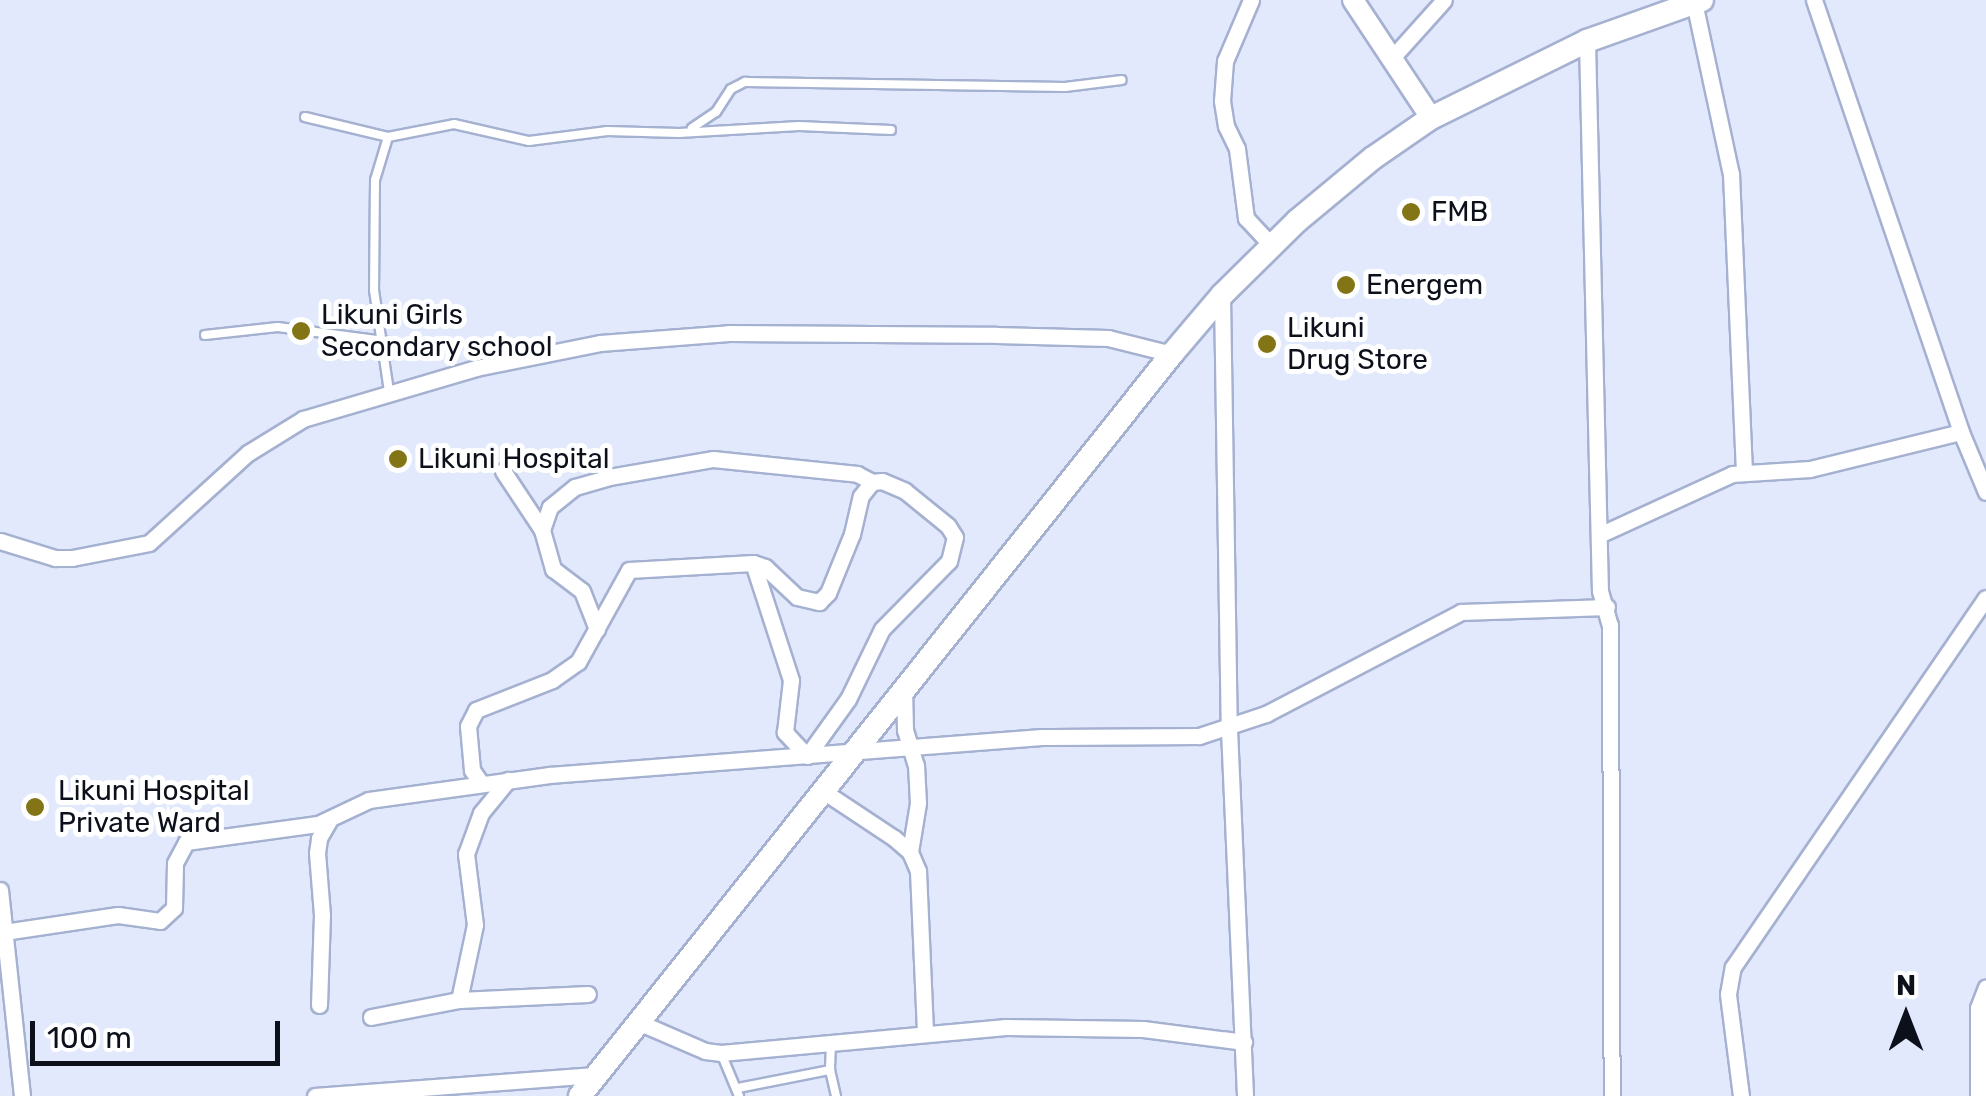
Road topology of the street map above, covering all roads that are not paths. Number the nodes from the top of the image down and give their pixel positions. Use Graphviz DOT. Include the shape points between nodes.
graph roads {
  1 [pos="1250,0"];
  2 [pos="1353,0"];
  3 [pos="1444,0"];
  4 [pos="1814,0"];
  5 [pos="1698,1"];
  6 [pos="1587,41"];
  7 [pos="1391,59"];
  8 [pos="1122,80"];
  9 [pos="305,117"];
  10 [pos="1431,118"];
  11 [pos="891,130"];
  12 [pos="679,133"];
  13 [pos="388,138"];
  14 [pos="1272,246"];
  15 [pos="1222,295"];
  16 [pos="205,335"];
  17 [pos="384,340"];
  18 [pos="1172,354"];
  19 [pos="389,391"];
  20 [pos="1962,432"];
  21 [pos="503,471"];
  22 [pos="1744,472"];
  23 [pos="872,482"];
  24 [pos="1986,492"];
  25 [pos="542,530"];
  26 [pos="1599,535"];
  27 [pos="0,541"];
  28 [pos="754,564"];
  29 [pos="1986,598"];
  30 [pos="1607,608"];
  31 [pos="596,629"];
  32 [pos="904,688"];
  33 [pos="1229,729"];
  34 [pos="910,750"];
  35 [pos="852,752"];
  36 [pos="808,756"];
  37 [pos="508,780"];
  38 [pos="481,783"];
  39 [pos="822,791"];
  40 [pos="332,818"];
  41 [pos="910,852"];
  42 [pos="0,890"];
  43 [pos="4,932"];
  44 [pos="1986,987"];
  45 [pos="588,994"];
  46 [pos="459,1000"];
  47 [pos="320,1005"];
  48 [pos="371,1017"];
  49 [pos="638,1022"];
  50 [pos="924,1033"];
  51 [pos="831,1041"];
  52 [pos="1244,1042"];
  53 [pos="721,1053"];
  54 [pos="830,1070"];
  55 [pos="596,1075"];
  56 [pos="738,1092"];
  57 [pos="22,1096"];
  58 [pos="315,1096"];
  59 [pos="580,1096"];
  60 [pos="836,1096"];
  61 [pos="1245,1096"];
  62 [pos="1612,1096"];
  63 [pos="1741,1096"];
  64 [pos="1978,1096"];
  1 -- 14 [label="street" via="1225,61 1222,102 1237,149 1246,218"];
  2 -- 7 [label="street"];
  3 -- 7 [label="street"];
  4 -- 20 [label="street"];
  5 -- 6 [label="main road"];
  5 -- 22 [label="street" via="1732,174"];
  6 -- 10 [label="main road"];
  6 -- 26 [label="street"];
  7 -- 10 [label="street"];
  8 -- 12 [label="lane" via="1066,87 745,82 704,123"];
  9 -- 13 [label="lane"];
  10 -- 14 [label="main road" via="1373,158"];
  11 -- 12 [label="lane" via="799,126"];
  12 -- 13 [label="lane" via="607,131 528,141 454,124"];
  13 -- 17 [label="lane" via="375,180 374,290"];
  14 -- 15 [label="main road"];
  15 -- 18 [label="main road"];
  15 -- 33 [label="street"];
  16 -- 17 [label="lane" via="278,327"];
  17 -- 19 [label="lane"];
  18 -- 19 [label="street" via="1108,338 730,332 600,343"];
  18 -- 32 [label="main road"];
  19 -- 27 [label="street" via="276,434 149,543 55,558"];
  20 -- 22 [label="street" via="1810,470"];
  20 -- 24 [label="street"];
  21 -- 25 [label="street"];
  22 -- 26 [label="street"];
  23 -- 25 [label="street" via="857,474 713,460 575,488 550,507"];
  23 -- 28 [label="street" via="860,496 852,534 819,602 797,596"];
  23 -- 36 [label="street" via="892,484 948,526 955,550 929,586 882,629 848,699"];
  25 -- 31 [label="street" via="552,569 582,591"];
  26 -- 30 [label="street" via="1600,591"];
  28 -- 31 [label="street" via="629,570"];
  28 -- 36 [label="street" via="791,680 785,732"];
  29 -- 63 [label="street" via="1733,967 1728,994"];
  30 -- 33 [label="street" via="1462,612"];
  30 -- 62 [label="street"];
  31 -- 38 [label="street" via="578,662 552,680 476,710 468,726 472,770"];
  32 -- 34 [label="street"];
  32 -- 35 [label="main road"];
  33 -- 34 [label="street" via="1199,736 1042,737"];
  33 -- 52 [label="street"];
  34 -- 35 [label="street"];
  34 -- 41 [label="street" via="918,804"];
  35 -- 36 [label="street"];
  35 -- 39 [label="main road"];
  36 -- 37 [label="street"];
  37 -- 38 [label="street"];
  37 -- 46 [label="street" via="481,813 466,854 475,914"];
  38 -- 40 [label="street" via="369,800"];
  39 -- 41 [label="street"];
  39 -- 49 [label="main road"];
  40 -- 43 [label="street" via="186,842 175,863 174,908 160,922 118,914"];
  40 -- 47 [label="street" via="317,854"];
  41 -- 50 [label="street" via="922,894"];
  42 -- 43 [label="street"];
  43 -- 57 [label="street"];
  44 -- 64 [label="street" via="1978,1008"];
  45 -- 46 [label="street"];
  46 -- 48 [label="street"];
  49 -- 53 [label="street"];
  49 -- 55 [label="main road"];
  50 -- 51 [label="street"];
  50 -- 52 [label="street" via="1144,1029"];
  51 -- 53 [label="street"];
  51 -- 54 [label="lane"];
  52 -- 61 [label="street"];
  53 -- 56 [label="lane"];
  54 -- 56 [label="lane"];
  54 -- 60 [label="lane"];
  55 -- 58 [label="street"];
  55 -- 59 [label="main road"];
}
